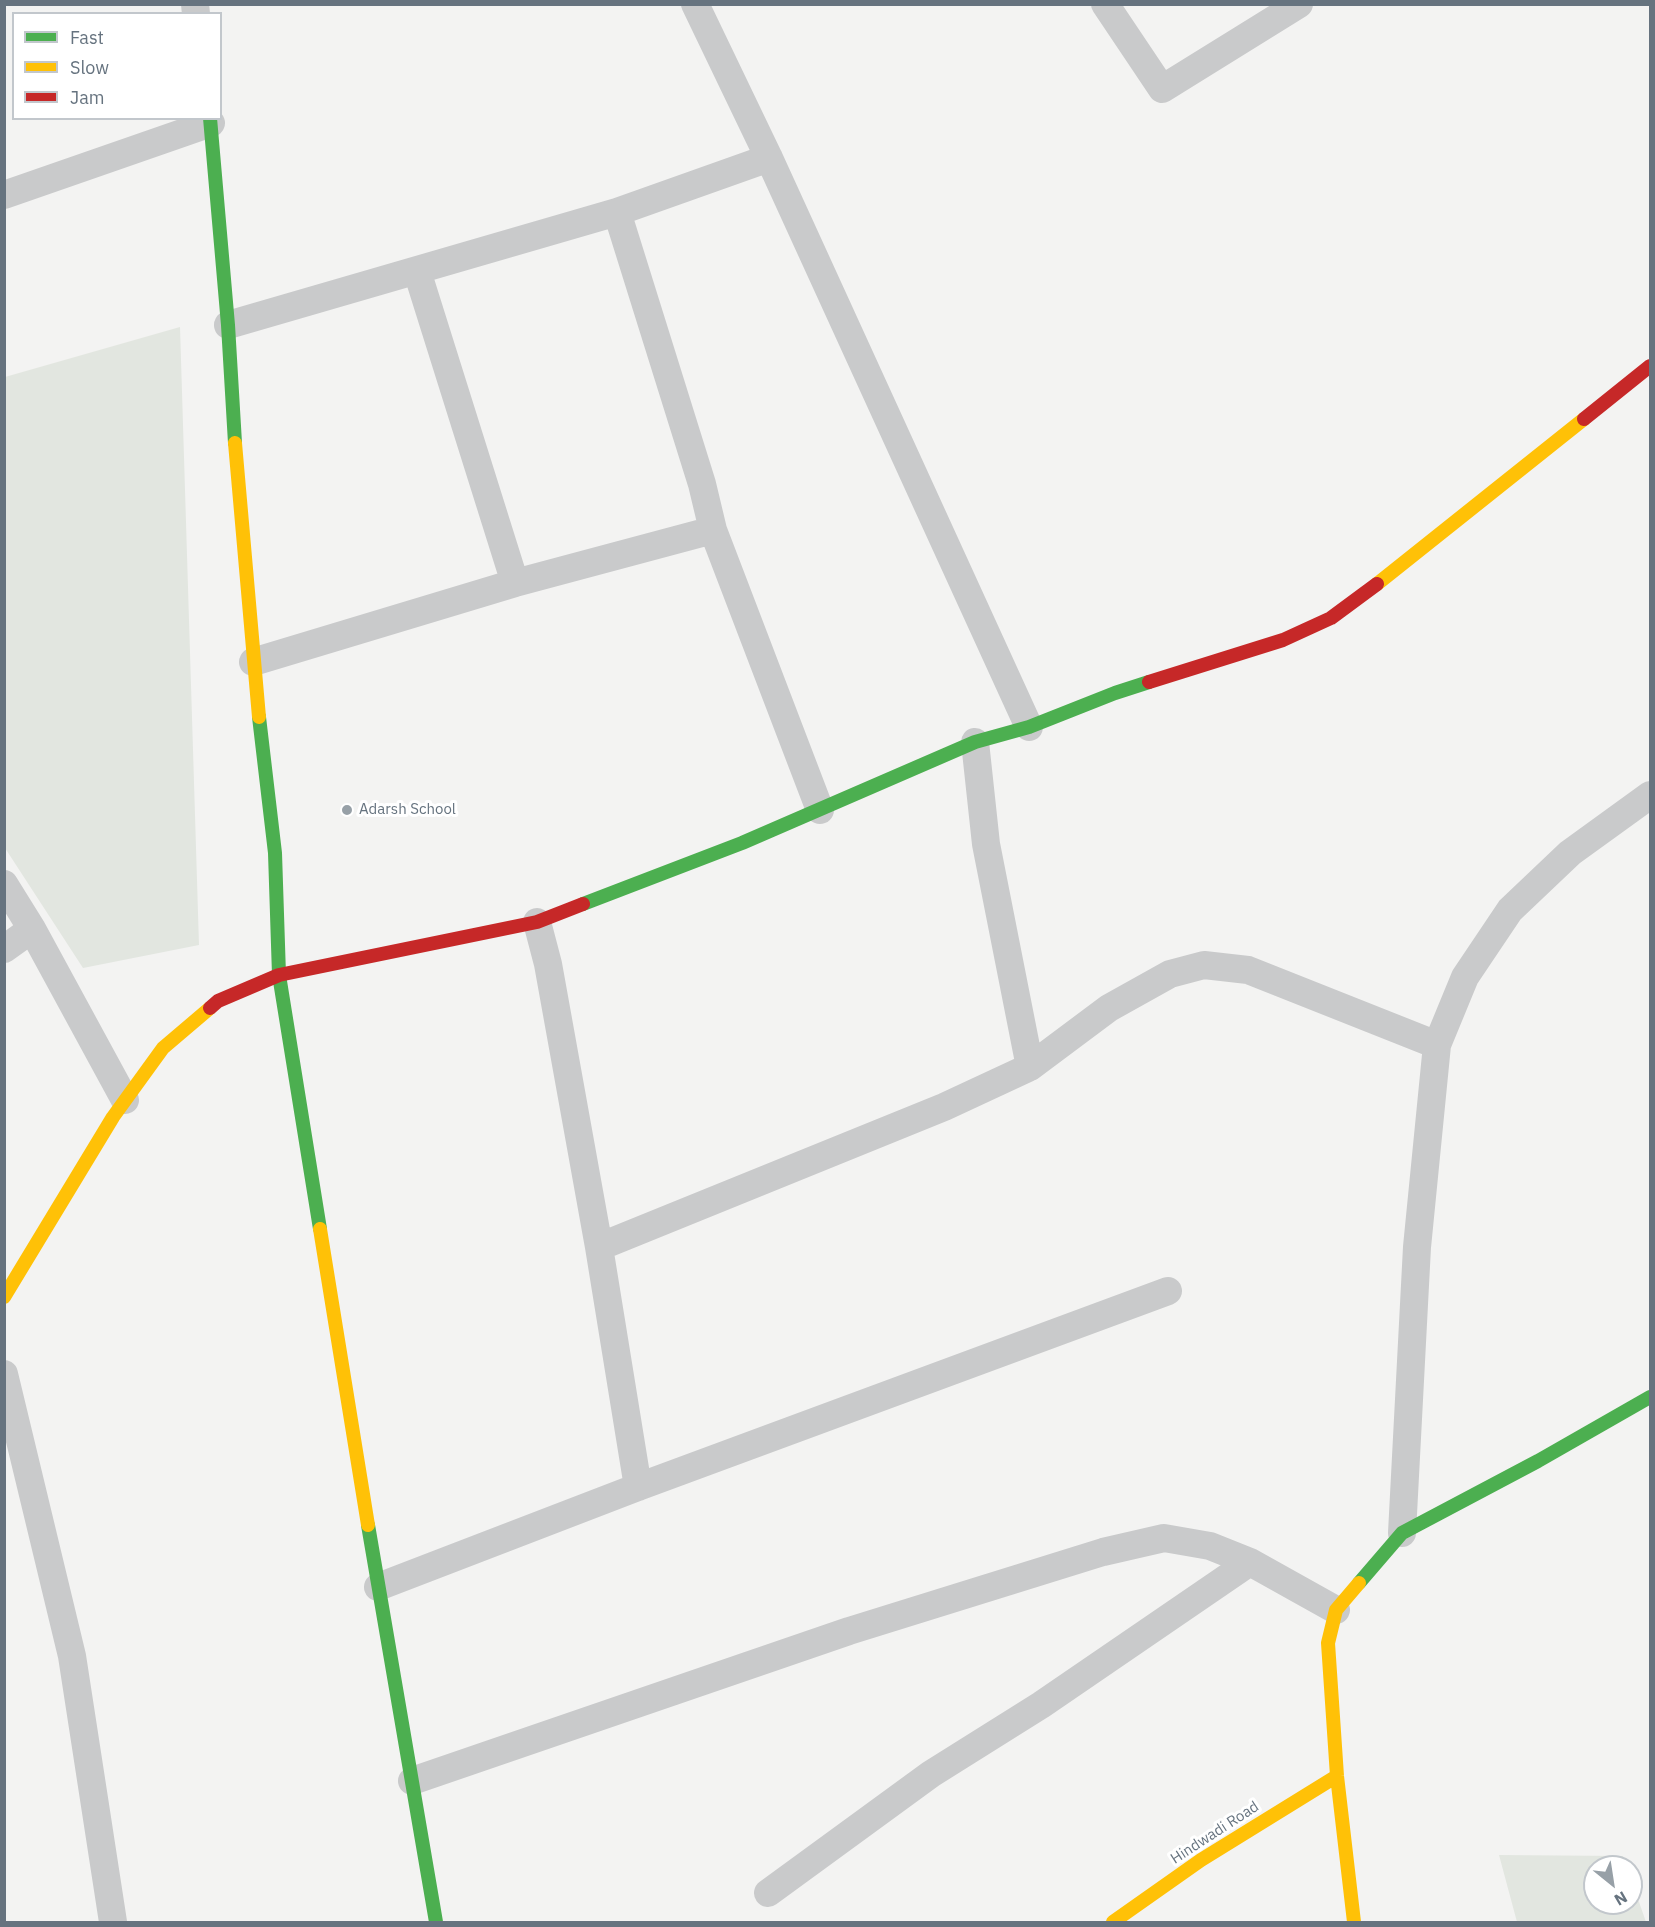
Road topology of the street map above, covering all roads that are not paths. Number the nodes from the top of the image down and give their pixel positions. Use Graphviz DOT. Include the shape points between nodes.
graph roads {
  1 [pos="695,4"];
  2 [pos="1105,4"];
  3 [pos="1299,4"];
  4 [pos="210,121"];
  5 [pos="769,158"];
  6 [pos="4,195"];
  7 [pos="617,212"];
  8 [pos="417,271"];
  9 [pos="228,325"];
  10 [pos="1650,366"];
  11 [pos="713,530"];
  12 [pos="515,583"];
  13 [pos="253,662"];
  14 [pos="1029,727"];
  15 [pos="975,742"];
  16 [pos="1650,795"];
  17 [pos="820,810"];
  18 [pos="4,884"];
  19 [pos="537,922"];
  20 [pos="32,929"];
  21 [pos="4,949"];
  22 [pos="279,975"];
  23 [pos="1437,1045"];
  24 [pos="1030,1067"];
  25 [pos="125,1100"];
  26 [pos="599,1247"];
  27 [pos="1167,1291"];
  28 [pos="4,1297"];
  29 [pos="4,1374"];
  30 [pos="1650,1397"];
  31 [pos="638,1487"];
  32 [pos="1402,1533"];
  33 [pos="1250,1562"];
  34 [pos="378,1587"];
  35 [pos="1336,1610"];
  36 [pos="1337,1776"];
  37 [pos="412,1781"];
  38 [pos="768,1893"];
  39 [pos="113,1923"];
  40 [pos="436,1923"];
  41 [pos="1113,1923"];
  42 [pos="1354,1923"];
  1 -- 5 [label="street"];
  2 -- 3 [label="street" via="1162,89"];
  4 -- 6 [label="street"];
  4 -- 9 [label="street"];
  5 -- 7 [label="street"];
  5 -- 14 [label="street"];
  7 -- 8 [label="street"];
  7 -- 11 [label="street"];
  8 -- 9 [label="street"];
  8 -- 12 [label="street"];
  9 -- 13 [label="street"];
  10 -- 14 [label="street" via="1331,618 1283,640 1115,693"];
  11 -- 12 [label="street"];
  11 -- 17 [label="street"];
  12 -- 13 [label="street"];
  13 -- 22 [label="street" via="275,853"];
  14 -- 15 [label="street"];
  15 -- 17 [label="street"];
  15 -- 24 [label="street" via="986,844"];
  16 -- 23 [label="street" via="1570,853 1510,910 1465,977"];
  17 -- 19 [label="street"];
  18 -- 20 [label="street"];
  19 -- 22 [label="street"];
  19 -- 26 [label="street"];
  20 -- 21 [label="street"];
  20 -- 25 [label="street"];
  22 -- 25 [label="street" via="218,1000 164,1048"];
  22 -- 34 [label="street"];
  23 -- 24 [label="street" via="1248,970 1204,965 1170,974 1108,1008"];
  23 -- 32 [label="street" via="1417,1247"];
  24 -- 26 [label="street" via="934,1111"];
  25 -- 28 [label="street"];
  26 -- 31 [label="street"];
  27 -- 31 [label="street"];
  29 -- 39 [label="street" via="72,1656"];
  30 -- 32 [label="street"];
  31 -- 34 [label="street"];
  32 -- 35 [label="street"];
  33 -- 35 [label="street"];
  33 -- 37 [label="street" via="1210,1546 1164,1539 1103,1552 849,1631"];
  33 -- 38 [label="street" via="1041,1705 931,1774"];
  34 -- 37 [label="street"];
  35 -- 36 [label="street" via="1328,1643"];
  36 -- 41 [label="street, Hindwadi Road" via="1201,1860"];
  36 -- 42 [label="street"];
  37 -- 40 [label="street"];
}
